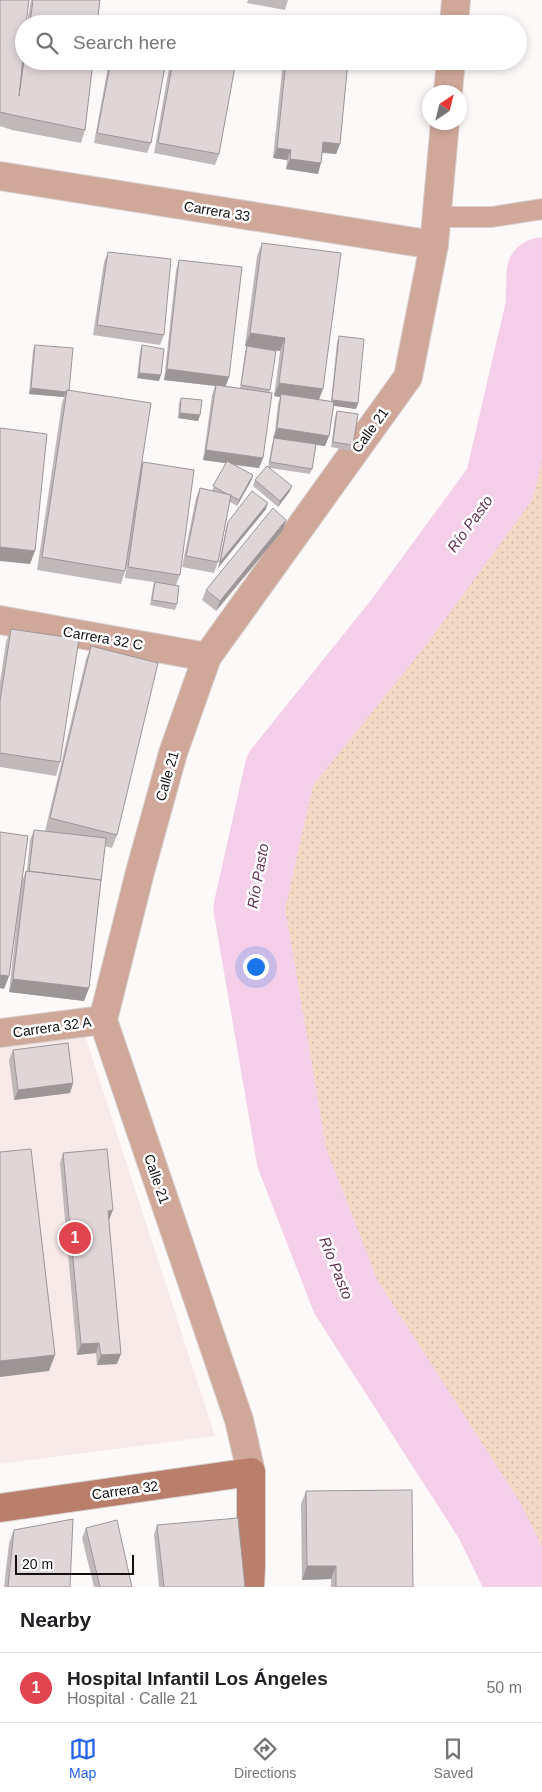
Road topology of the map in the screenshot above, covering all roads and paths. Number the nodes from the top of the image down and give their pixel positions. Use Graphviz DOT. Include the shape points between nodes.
graph roads {
  1 [pos="456,0"];
  2 [pos="455,15"];
  3 [pos="450,70"];
  4 [pos="449,85"];
  5 [pos="444,130"];
  6 [pos="0,176"];
  7 [pos="542,209"];
  8 [pos="437,218"];
  9 [pos="434,245"];
  10 [pos="0,620"];
  11 [pos="207,657"];
  12 [pos="103,1020"];
  13 [pos="0,1034"];
  14 [pos="251,1472"];
  15 [pos="0,1508"];
  16 [pos="250,1587"];
  1 -- 2 [label="street"];
  3 -- 4 [label="street"];
  5 -- 8 [label="street, Calle 21"];
  6 -- 9 [label="street, Carrera 33"];
  7 -- 8 [label="lane" via="492,217"];
  8 -- 9 [label="street, Calle 21"];
  9 -- 11 [label="street, Calle 21" via="408,377"];
  10 -- 11 [label="street, Carrera 32 C"];
  11 -- 12 [label="street, Calle 21" via="173,753"];
  12 -- 13 [label="street, Carrera 32 A"];
  12 -- 14 [label="street, Calle 21" via="239,1420"];
  14 -- 15 [label="main road, Carrera 32"];
  14 -- 16 [label="main road"];
}
